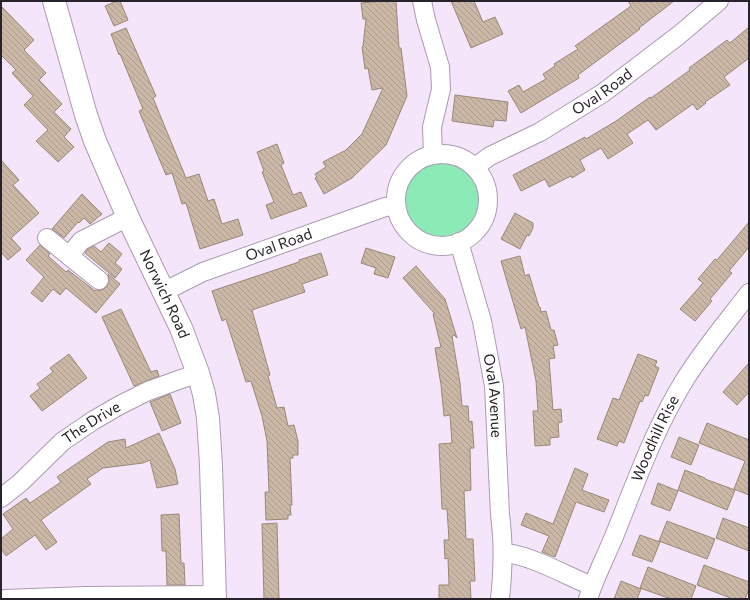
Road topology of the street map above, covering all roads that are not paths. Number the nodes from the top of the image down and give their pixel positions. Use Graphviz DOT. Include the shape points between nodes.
graph roads {
  1 [pos="54,1"];
  2 [pos="422,1"];
  3 [pos="719,1"];
  4 [pos="433,155"];
  5 [pos="475,167"];
  6 [pos="396,206"];
  7 [pos="128,217"];
  8 [pos="47,238"];
  9 [pos="459,242"];
  10 [pos="69,256"];
  11 [pos="99,280"];
  12 [pos="165,292"];
  13 [pos="749,293"];
  14 [pos="198,373"];
  15 [pos="1,498"];
  16 [pos="503,553"];
  17 [pos="590,593"];
  18 [pos="215,597"];
  19 [pos="5,599"];
  20 [pos="500,599"];
  1 -- 7 [label="street, Norwich Road" via="86,115"];
  2 -- 4 [label="street" via="440,67 441,89 432,127"];
  3 -- 5 [label="street, Oval Road" via="603,93 540,132 490,156"];
  4 -- 5 [label="street" via="453,155"];
  4 -- 6 [label="street" via="413,164 401,179"];
  5 -- 9 [label="street" via="487,193 487,208 482,222 472,234"];
  6 -- 9 [label="street" via="402,222 417,238 443,246"];
  6 -- 12 [label="street, Oval Road" via="385,207 203,272"];
  7 -- 10 [label="street" via="81,241"];
  7 -- 12 [label="street, Norwich Road"];
  8 -- 10 [label="street"];
  9 -- 16 [label="street, Oval Avenue" via="482,321 494,386"];
  10 -- 11 [label="street"];
  12 -- 14 [label="street, Norwich Road"];
  13 -- 17 [label="street, Woodhill Rise" via="698,359 669,407"];
  14 -- 15 [label="street, The Drive" via="148,391 94,420 63,442"];
  14 -- 18 [label="street, Norwich Road" via="208,418"];
  16 -- 17 [label="street" via="528,558"];
  16 -- 20 [label="street, Oval Avenue"];
  18 -- 19 [label="street" via="85,596"];
}
